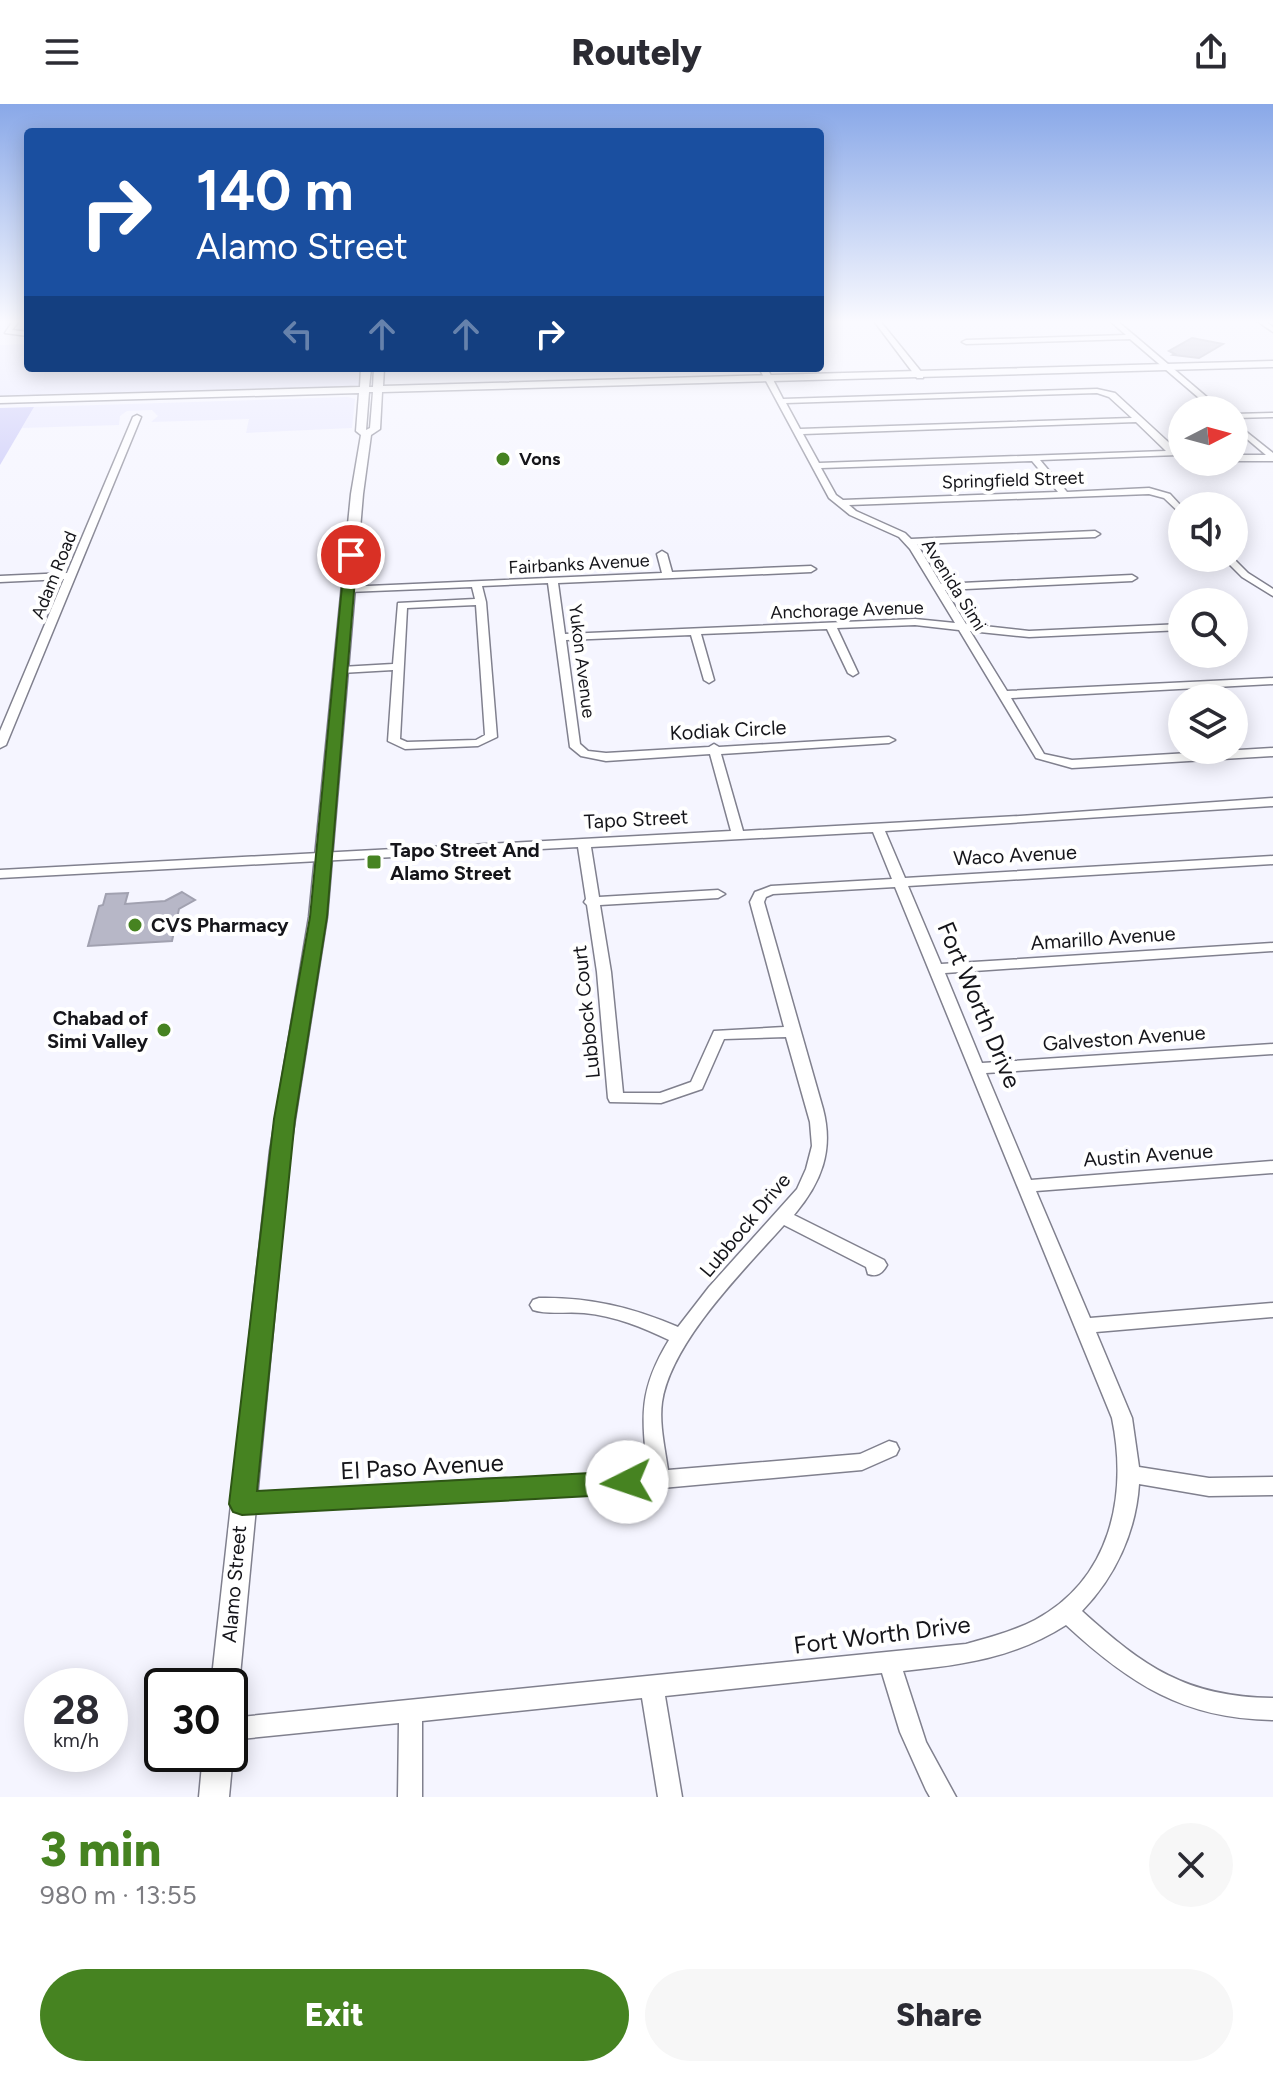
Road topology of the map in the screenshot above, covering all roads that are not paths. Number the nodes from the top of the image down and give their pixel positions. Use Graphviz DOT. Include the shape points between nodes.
graph roads {
  1 [pos="91,400"];
  2 [pos="363,400"];
  3 [pos="377,400"];
  4 [pos="817,400"];
  5 [pos="1117,400"];
  6 [pos="781,401"];
  7 [pos="0,403"];
  8 [pos="1273,415"];
  9 [pos="1248,416"];
  10 [pos="137,417"];
  11 [pos="1139,420"];
  12 [pos="797,432"];
  13 [pos="366,434"];
  14 [pos="1248,436"];
  15 [pos="1168,445"];
  16 [pos="1168,453"];
  17 [pos="1033,457"];
  18 [pos="1273,457"];
  19 [pos="1248,458"];
  20 [pos="815,466"];
  21 [pos="1064,494"];
  22 [pos="1168,497"];
  23 [pos="838,503"];
  24 [pos="1095,534"];
  25 [pos="910,542"];
  26 [pos="662,554"];
  27 [pos="811,569"];
  28 [pos="1242,572"];
  29 [pos="72,576"];
  30 [pos="668,576"];
  31 [pos="1132,578"];
  32 [pos="0,579"];
  33 [pos="553,581"];
  34 [pos="477,585"];
  35 [pos="938,587"];
  36 [pos="348,589"];
  37 [pos="1273,593"];
  38 [pos="481,602"];
  39 [pos="831,626"];
  40 [pos="962,627"];
  41 [pos="1168,628"];
  42 [pos="695,632"];
  43 [pos="561,637"];
  44 [pos="398,667"];
  45 [pos="341,670"];
  46 [pos="853,673"];
  47 [pos="709,680"];
  48 [pos="1273,681"];
  49 [pos="1002,695"];
  50 [pos="889,740"];
  51 [pos="0,745"];
  52 [pos="574,745"];
  53 [pos="714,748"];
  54 [pos="1273,752"];
  55 [pos="1273,802"];
  56 [pos="877,827"];
  57 [pos="738,834"];
  58 [pos="584,842"];
  59 [pos="324,855"];
  60 [pos="1273,860"];
  61 [pos="0,874"];
  62 [pos="899,882"];
  63 [pos="718,894"];
  64 [pos="760,895"];
  65 [pos="591,902"];
  66 [pos="1273,947"];
  67 [pos="935,969"];
  68 [pos="791,1032"];
  69 [pos="1273,1049"];
  70 [pos="978,1068"];
  71 [pos="1273,1167"];
  72 [pos="1026,1186"];
  73 [pos="783,1217"];
  74 [pos="874,1269"];
  75 [pos="539,1305"];
  76 [pos="1273,1310"];
  77 [pos="1085,1326"];
  78 [pos="679,1336"];
  79 [pos="889,1449"];
  80 [pos="1131,1474"];
  81 [pos="659,1480"];
  82 [pos="1273,1486"];
  83 [pos="242,1504"];
  84 [pos="1066,1611"];
  85 [pos="890,1662"];
  86 [pos="227,1668"];
  87 [pos="652,1687"];
  88 [pos="1273,1709"];
  89 [pos="411,1712"];
  90 [pos="248,1727"];
  91 [pos="216,1772"];
  92 [pos="214,1797"];
  93 [pos="410,1797"];
  94 [pos="670,1797"];
  95 [pos="944,1797"];
  1 -- 7 [label="main road"];
  2 -- 13 [label="main road, Alamo Street" via="361,431"];
  3 -- 13 [label="main road, Alamo Street" via="375,429"];
  4 -- 6 [label="street"];
  5 -- 11 [label="street"];
  6 -- 12 [label="street"];
  8 -- 9 [label="street"];
  10 -- 29 [label="street, Adam Road"];
  11 -- 12 [label="street"];
  11 -- 15 [label="street"];
  12 -- 20 [label="street"];
  13 -- 36 [label="main road, Alamo Street"];
  14 -- 18 [label="street"];
  16 -- 17 [label="street"];
  17 -- 20 [label="street"];
  17 -- 21 [label="street"];
  18 -- 19 [label="street"];
  20 -- 23 [label="street"];
  21 -- 22 [label="street, Springfield Street" via="1153,491"];
  21 -- 23 [label="street, Springfield Street"];
  23 -- 25 [label="street, Avenida Simi"];
  24 -- 25 [label="street"];
  25 -- 35 [label="street, Avenida Simi"];
  26 -- 30 [label="street"];
  27 -- 30 [label="street, Fairbanks Avenue"];
  28 -- 37 [label="street"];
  29 -- 32 [label="street"];
  29 -- 51 [label="street, Adam Road"];
  30 -- 33 [label="street, Fairbanks Avenue"];
  31 -- 35 [label="street"];
  33 -- 34 [label="street, Fairbanks Avenue"];
  33 -- 43 [label="street, Yukon Avenue"];
  34 -- 36 [label="street, Fairbanks Avenue"];
  34 -- 38 [label="street"];
  35 -- 40 [label="street, Avenida Simi"];
  36 -- 45 [label="main road, Alamo Street"];
  38 -- 44 [label="street" via="402,605"];
  38 -- 44 [label="street" via="488,741 405,746 394,741"];
  39 -- 40 [label="street, Anchorage Avenue" via="915,622"];
  39 -- 42 [label="street, Anchorage Avenue"];
  39 -- 46 [label="street"];
  40 -- 41 [label="street, Anchorage Avenue" via="1029,634"];
  40 -- 49 [label="street, Avenida Simi"];
  42 -- 43 [label="street, Anchorage Avenue"];
  42 -- 47 [label="street"];
  43 -- 52 [label="street, Yukon Avenue"];
  44 -- 45 [label="street"];
  45 -- 59 [label="main road, Alamo Street"];
  48 -- 49 [label="street"];
  49 -- 54 [label="street, Avenida Simi" via="1036,751 1048,760 1072,764"];
  50 -- 53 [label="street, Kodiak Circle"];
  52 -- 53 [label="street, Kodiak Circle" via="585,754 606,757"];
  53 -- 57 [label="street"];
  55 -- 56 [label="street, Tapo Street"];
  56 -- 57 [label="street, Tapo Street"];
  56 -- 62 [label="street, Fort Worth Drive"];
  57 -- 58 [label="street, Tapo Street"];
  58 -- 59 [label="street, Tapo Street"];
  58 -- 65 [label="street, Lubbock Court"];
  59 -- 61 [label="street, Tapo Street"];
  59 -- 83 [label="main road, Alamo Street" via="280,1151"];
  60 -- 62 [label="street, Waco Avenue"];
  62 -- 64 [label="street, Waco Avenue"];
  62 -- 67 [label="street, Fort Worth Drive"];
  63 -- 65 [label="street"];
  64 -- 68 [label="street, Lubbock Drive" via="757,902"];
  65 -- 68 [label="street, Lubbock Court" via="604,972 616,1098 661,1098 697,1085 719,1034"];
  66 -- 67 [label="street, Amarillo Avenue"];
  67 -- 70 [label="street, Fort Worth Drive"];
  68 -- 73 [label="street, Lubbock Drive" via="819,1118 821,1154 803,1193"];
  69 -- 70 [label="street, Galveston Avenue"];
  70 -- 72 [label="street, Fort Worth Drive"];
  71 -- 72 [label="street, Austin Avenue"];
  72 -- 77 [label="street, Fort Worth Drive"];
  73 -- 74 [label="street" via="878,1265"];
  73 -- 78 [label="street, Lubbock Drive"];
  75 -- 78 [label="street" via="608,1307"];
  76 -- 77 [label="street"];
  77 -- 80 [label="street, Fort Worth Drive" via="1122,1418"];
  78 -- 81 [label="street, Lubbock Drive" via="653,1399"];
  79 -- 81 [label="street, El Paso Avenue" via="862,1462"];
  80 -- 82 [label="street" via="1209,1487"];
  80 -- 84 [label="street, Fort Worth Drive" via="1125,1516 1112,1552 1090,1587"];
  81 -- 83 [label="street, El Paso Avenue"];
  83 -- 86 [label="main road, Alamo Street"];
  84 -- 85 [label="street, Fort Worth Drive" via="1001,1645"];
  84 -- 88 [label="street" via="1140,1674 1174,1691 1211,1704"];
  85 -- 87 [label="street, Fort Worth Drive"];
  85 -- 95 [label="street" via="901,1707"];
  87 -- 89 [label="street, Fort Worth Drive"];
  87 -- 94 [label="street"];
  89 -- 90 [label="street, Fort Worth Drive"];
  89 -- 93 [label="street"];
  91 -- 92 [label="main road"];
}
